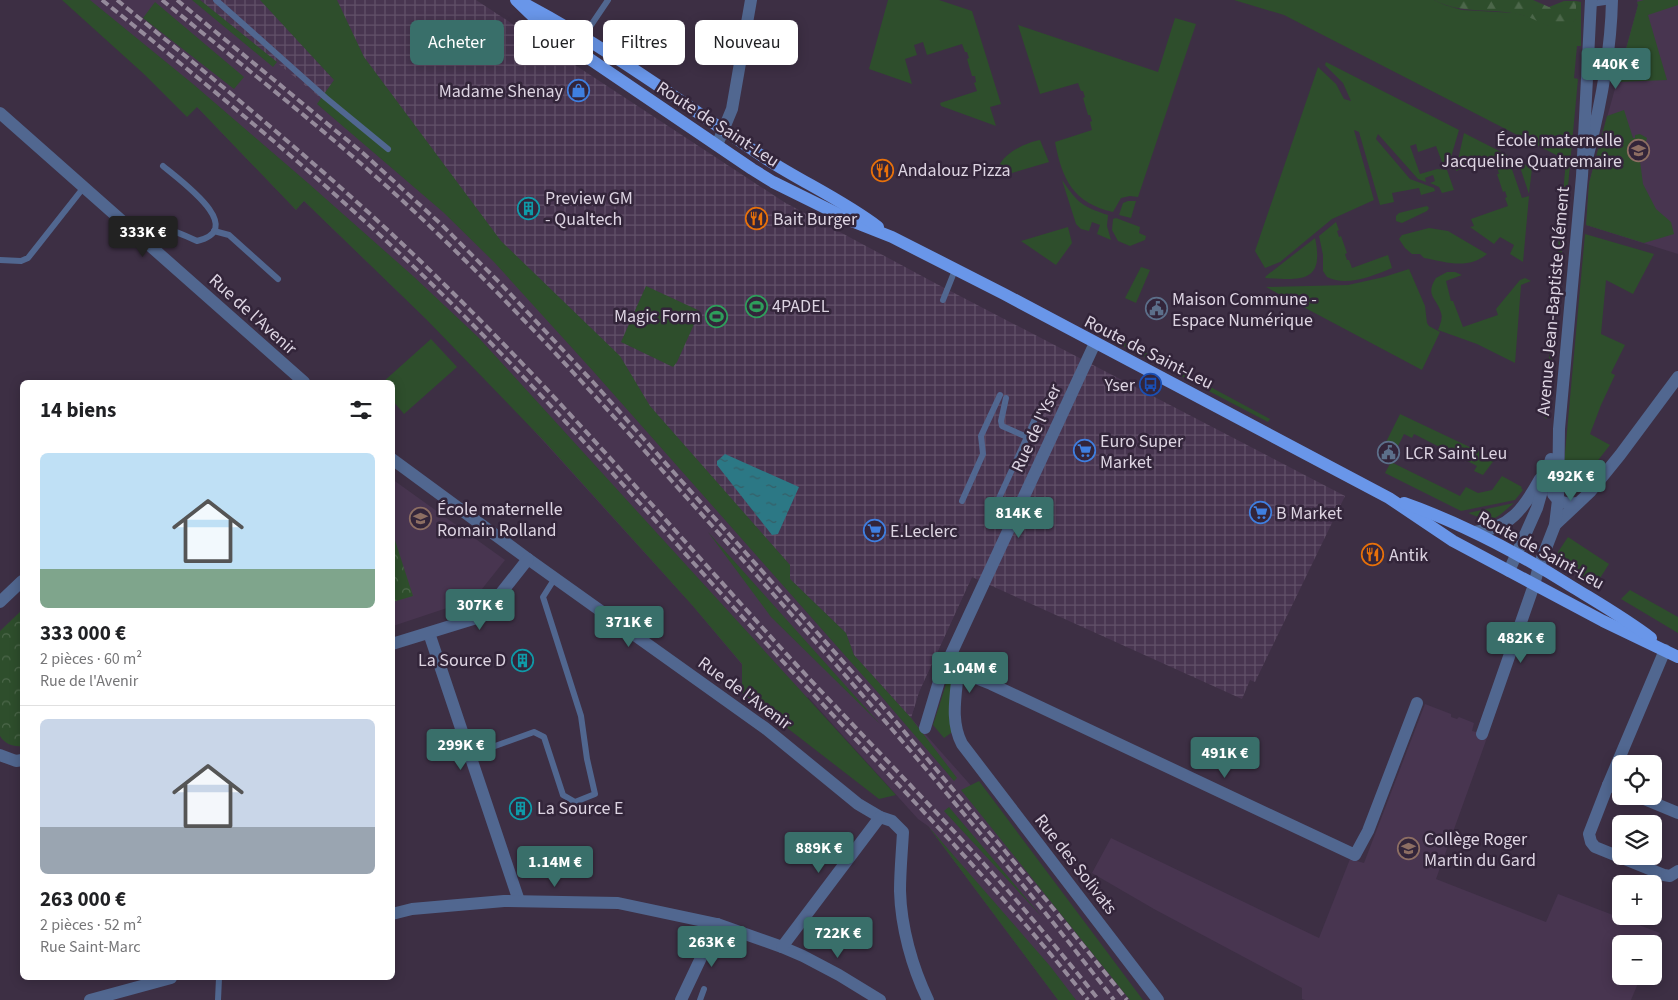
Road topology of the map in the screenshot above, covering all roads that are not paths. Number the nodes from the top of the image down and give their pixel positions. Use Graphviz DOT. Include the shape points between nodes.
graph roads {
  1 [pos="216,0"];
  2 [pos="517,0"];
  3 [pos="608,0"];
  4 [pos="751,0"];
  5 [pos="1613,0"];
  6 [pos="1591,2"];
  7 [pos="553,20"];
  8 [pos="593,22"];
  9 [pos="593,44"];
  10 [pos="0,113"];
  11 [pos="724,131"];
  12 [pos="717,145"];
  13 [pos="388,149"];
  14 [pos="163,166"];
  15 [pos="1582,176"];
  16 [pos="84,187"];
  17 [pos="214,231"];
  18 [pos="134,232"];
  19 [pos="892,237"];
  20 [pos="0,260"];
  21 [pos="956,270"];
  22 [pos="278,279"];
  23 [pos="943,300"];
  24 [pos="1095,343"];
  25 [pos="1678,377"];
  26 [pos="302,380"];
  27 [pos="1000,395"];
  28 [pos="1006,398"];
  29 [pos="1038,412"];
  30 [pos="1558,429"];
  31 [pos="1027,437"];
  32 [pos="1551,459"];
  33 [pos="395,461"];
  34 [pos="1390,498"];
  35 [pos="1558,500"];
  36 [pos="962,501"];
  37 [pos="1578,503"];
  38 [pos="989,520"];
  39 [pos="1555,525"];
  40 [pos="1474,532"];
  41 [pos="1517,554"];
  42 [pos="528,559"];
  43 [pos="1539,566"];
  44 [pos="1509,571"];
  45 [pos="555,578"];
  46 [pos="20,583"];
  47 [pos="1534,585"];
  48 [pos="0,602"];
  49 [pos="429,633"];
  50 [pos="395,643"];
  51 [pos="1665,650"];
  52 [pos="1678,657"];
  53 [pos="947,664"];
  54 [pos="958,672"];
  55 [pos="1417,703"];
  56 [pos="925,728"];
  57 [pos="1482,734"];
  58 [pos="0,755"];
  59 [pos="470,755"];
  60 [pos="20,760"];
  61 [pos="1608,785"];
  62 [pos="1612,787"];
  63 [pos="1659,805"];
  64 [pos="1678,813"];
  65 [pos="880,817"];
  66 [pos="1678,872"];
  67 [pos="519,901"];
  68 [pos="395,913"];
  69 [pos="717,924"];
  70 [pos="782,947"];
  71 [pos="164,980"];
  72 [pos="219,980"];
  73 [pos="704,989"];
  74 [pos="90,1000"];
  75 [pos="218,1000"];
  76 [pos="681,1000"];
  77 [pos="700,1000"];
  78 [pos="880,1000"];
  79 [pos="928,1000"];
  80 [pos="1158,1000"];
  1 -- 13 [label="lane"];
  2 -- 7 [label="main road, Route de Saint-Leu"];
  2 -- 12 [label="main road, Route de Saint-Leu" via="547,30"];
  3 -- 8 [label="lane"];
  4 -- 11 [label="street" via="738,84"];
  5 -- 6 [label="lane"];
  5 -- 15 [label="street, Avenue Jean-Baptiste Clément" via="1610,42 1597,121"];
  6 -- 15 [label="street, Avenue Jean-Baptiste Clément"];
  9 -- 11 [label="main road, Route de Saint-Leu"];
  10 -- 16 [label="street, Rue de l'Avenir"];
  11 -- 12 [label="street"];
  11 -- 19 [label="main road, Route de Saint-Leu" via="861,214"];
  12 -- 19 [label="main road, Route de Saint-Leu" via="773,182"];
  14 -- 17 [label="lane" via="205,203 215,216"];
  15 -- 30 [label="street, Avenue Jean-Baptiste Clément"];
  16 -- 18 [label="street, Rue de l'Avenir"];
  16 -- 20 [label="lane" via="28,258 22,261"];
  17 -- 18 [label="lane" via="210,237 197,242 170,229"];
  17 -- 22 [label="lane" via="229,235"];
  18 -- 26 [label="street, Rue de l'Avenir"];
  19 -- 21 [label="main road, Route de Saint-Leu"];
  21 -- 23 [label="lane"];
  21 -- 24 [label="main road, Route de Saint-Leu"];
  24 -- 34 [label="main road, Route de Saint-Leu"];
  24 -- 53 [label="street, Rue de l'Yser"];
  25 -- 37 [label="street" via="1620,456"];
  27 -- 36 [label="lane" via="981,436 983,454"];
  28 -- 31 [label="lane" via="1002,426"];
  29 -- 31 [label="lane"];
  30 -- 32 [label="street, Avenue Jean-Baptiste Clément"];
  30 -- 35 [label="street, Avenue Jean-Baptiste Clément"];
  31 -- 38 [label="lane"];
  32 -- 35 [label="street" via="1550,484"];
  32 -- 40 [label="street, Avenue Jean-Baptiste Clément" via="1533,493 1510,519 1494,529"];
  32 -- 41 [label="street, Avenue Jean-Baptiste Clément" via="1537,508"];
  33 -- 42 [label="street, Rue de l'Avenir"];
  34 -- 40 [label="main road, Route de Saint-Leu"];
  34 -- 44 [label="main road, Route de Saint-Leu" via="1453,541"];
  35 -- 37 [label="street" via="1565,504"];
  35 -- 39 [label="street, Avenue Jean-Baptiste Clément"];
  37 -- 39 [label="street"];
  39 -- 43 [label="street, Avenue Jean-Baptiste Clément"];
  40 -- 41 [label="main road, Route de Saint-Leu"];
  41 -- 43 [label="main road, Route de Saint-Leu"];
  41 -- 44 [label="street, Avenue Jean-Baptiste Clément"];
  42 -- 45 [label="street, Rue de l'Avenir"];
  42 -- 49 [label="street" via="483,616"];
  43 -- 47 [label="street, Avenue Jean-Baptiste Clément"];
  43 -- 51 [label="main road, Route de Saint-Leu" via="1619,615"];
  44 -- 47 [label="main road, Route de Saint-Leu"];
  45 -- 59 [label="lane" via="543,597 581,716 595,794 575,802 564,795 544,737 534,732"];
  45 -- 65 [label="street, Rue de l'Avenir" via="765,728 858,804"];
  46 -- 48 [label="street"];
  47 -- 51 [label="main road, Route de Saint-Leu"];
  47 -- 57 [label="street, Avenue Jean-Baptiste Clément"];
  49 -- 50 [label="street"];
  49 -- 59 [label="street"];
  51 -- 52 [label="main road, Route de Saint-Leu"];
  51 -- 61 [label="street"];
  53 -- 54 [label="street"];
  53 -- 56 [label="street, Rue de l'Yser" via="938,682"];
  54 -- 55 [label="street" via="991,684 1355,855 1368,831"];
  54 -- 80 [label="street, Rue des Solivats" via="955,723 959,737"];
  58 -- 60 [label="street"];
  59 -- 67 [label="street"];
  61 -- 62 [label="street"];
  61 -- 66 [label="street" via="1589,834 1593,845 1664,875"];
  63 -- 64 [label="street"];
  65 -- 70 [label="street"];
  65 -- 79 [label="street" via="892,821 903,832 900,892 904,924 912,961"];
  67 -- 68 [label="street" via="412,909"];
  67 -- 69 [label="street" via="618,903"];
  69 -- 70 [label="street"];
  69 -- 76 [label="street"];
  70 -- 78 [label="street"];
  71 -- 74 [label="street"];
  72 -- 75 [label="lane"];
  73 -- 77 [label="lane"];
}
